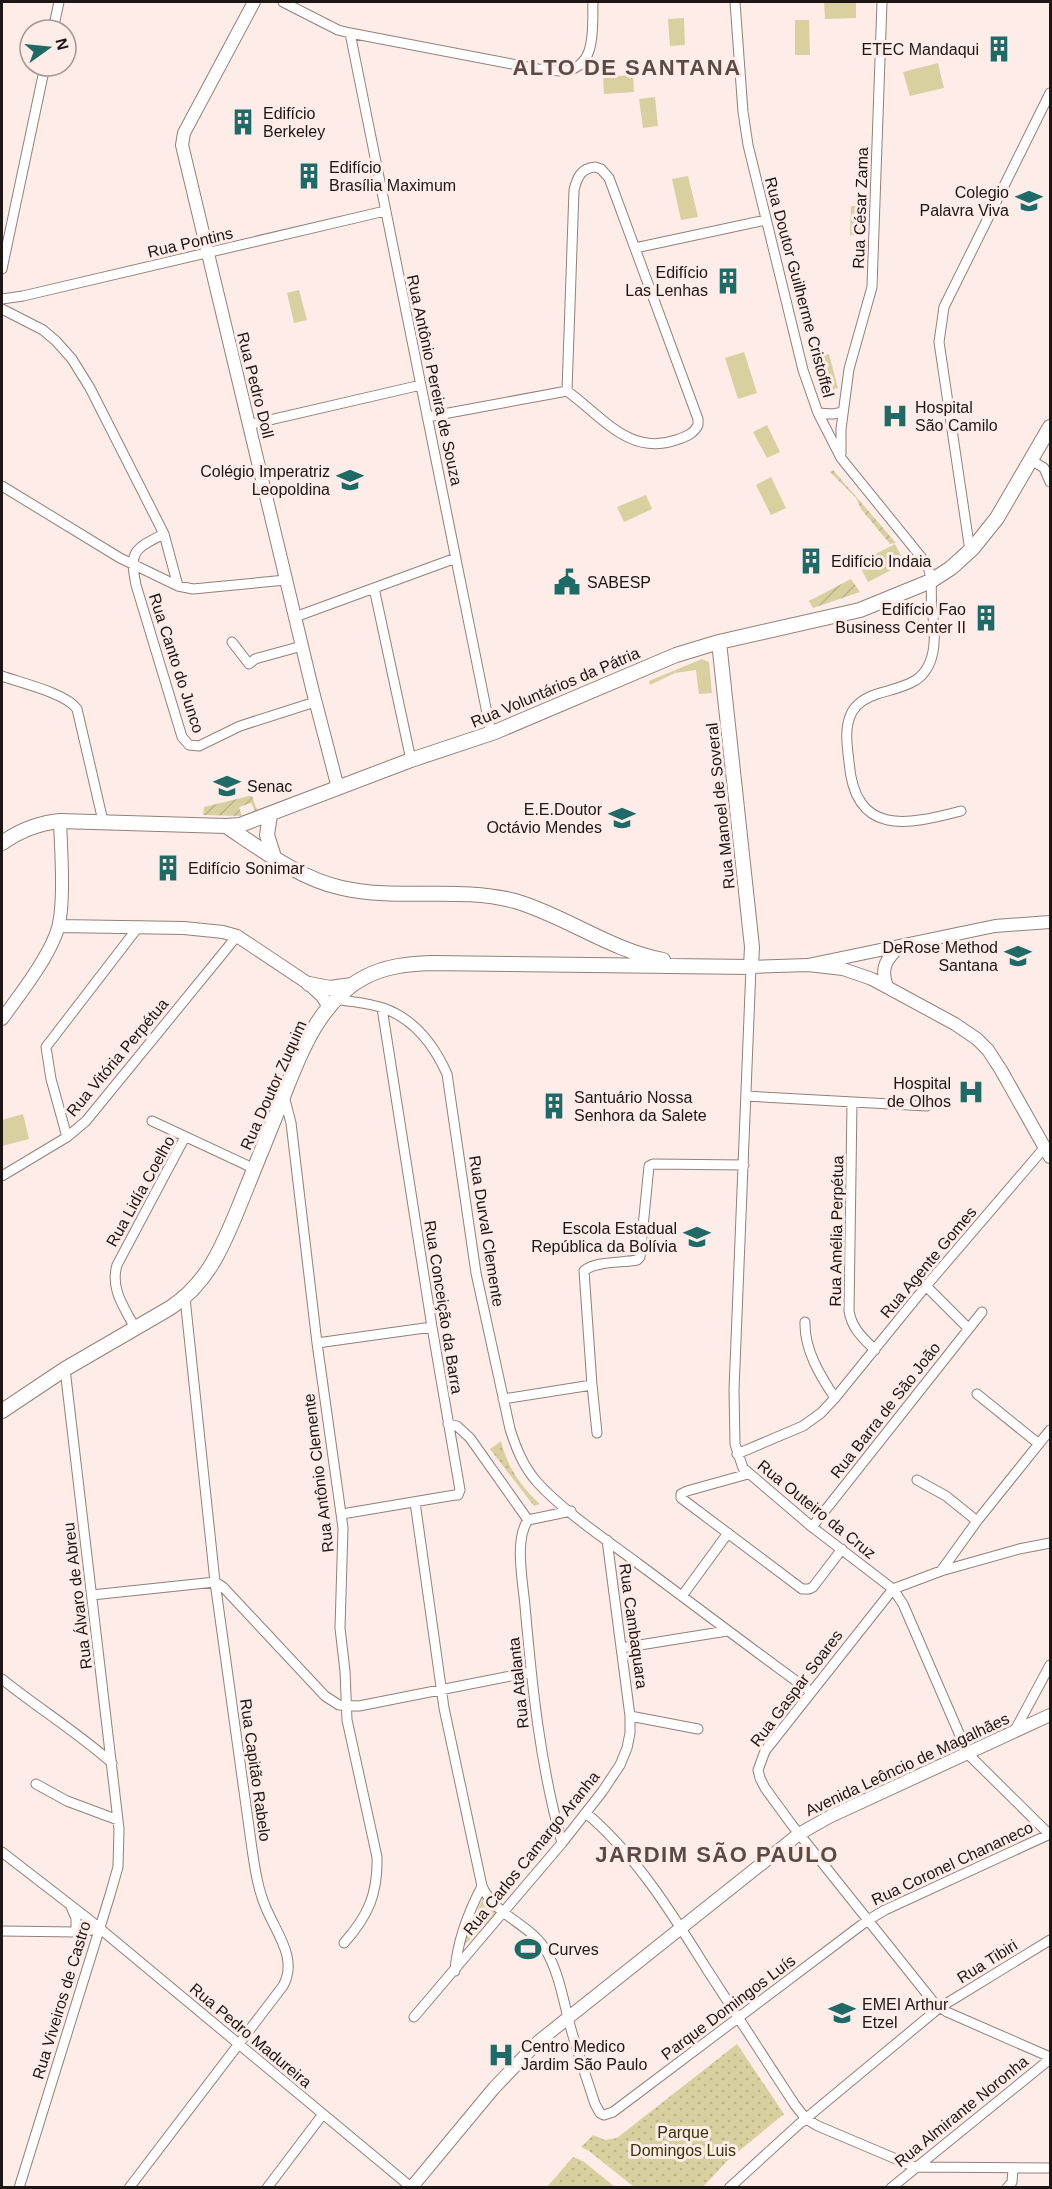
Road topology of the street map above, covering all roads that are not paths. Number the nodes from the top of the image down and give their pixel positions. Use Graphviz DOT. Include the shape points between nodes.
graph roads {
  1 [pos="59,2"];
  2 [pos="254,2"];
  3 [pos="284,2"];
  4 [pos="593,2"];
  5 [pos="735,2"];
  6 [pos="882,2"];
  7 [pos="56,18"];
  8 [pos="350,33"];
  9 [pos="42,78"];
  10 [pos="1050,93"];
  11 [pos="385,212"];
  12 [pos="766,220"];
  13 [pos="635,248"];
  14 [pos="207,254"];
  15 [pos="2,269"];
  16 [pos="2,299"];
  17 [pos="2,309"];
  18 [pos="421,385"];
  19 [pos="567,392"];
  20 [pos="843,412"];
  21 [pos="818,413"];
  22 [pos="428,417"];
  23 [pos="248,424"];
  24 [pos="1050,427"];
  25 [pos="840,458"];
  26 [pos="1031,460"];
  27 [pos="1050,482"];
  28 [pos="2,486"];
  29 [pos="164,534"];
  30 [pos="970,551"];
  31 [pos="456,558"];
  32 [pos="132,563"];
  33 [pos="286,580"];
  34 [pos="931,581"];
  35 [pos="178,586"];
  36 [pos="374,588"];
  37 [pos="295,617"];
  38 [pos="232,642"];
  39 [pos="719,642"];
  40 [pos="302,646"];
  41 [pos="2,676"];
  42 [pos="315,702"];
  43 [pos="490,734"];
  44 [pos="411,760"];
  45 [pos="338,788"];
  46 [pos="961,811"];
  47 [pos="270,815"];
  48 [pos="60,821"];
  49 [pos="103,821"];
  50 [pos="226,826"];
  51 [pos="2,843"];
  52 [pos="274,857"];
  53 [pos="1050,922"];
  54 [pos="59,926"];
  55 [pos="140,927"];
  56 [pos="237,936"];
  57 [pos="901,945"];
  58 [pos="808,965"];
  59 [pos="672,966"];
  60 [pos="751,967"];
  61 [pos="309,984"];
  62 [pos="352,985"];
  63 [pos="887,987"];
  64 [pos="333,1003"];
  65 [pos="382,1008"];
  66 [pos="2,1020"];
  67 [pos="284,1096"];
  68 [pos="746,1096"];
  69 [pos="852,1102"];
  70 [pos="927,1106"];
  71 [pos="152,1121"];
  72 [pos="67,1137"];
  73 [pos="185,1137"];
  74 [pos="1048,1152"];
  75 [pos="744,1165"];
  76 [pos="255,1168"];
  77 [pos="2,1176"];
  78 [pos="926,1286"];
  79 [pos="185,1298"];
  80 [pos="982,1312"];
  81 [pos="805,1322"];
  82 [pos="432,1327"];
  83 [pos="135,1328"];
  84 [pos="968,1329"];
  85 [pos="317,1343"];
  86 [pos="875,1350"];
  87 [pos="65,1369"];
  88 [pos="592,1385"];
  89 [pos="977,1394"];
  90 [pos="836,1398"];
  91 [pos="503,1399"];
  92 [pos="2,1411"];
  93 [pos="448,1424"];
  94 [pos="1050,1430"];
  95 [pos="597,1433"];
  96 [pos="1039,1444"];
  97 [pos="737,1454"];
  98 [pos="748,1474"];
  99 [pos="917,1480"];
  100 [pos="415,1502"];
  101 [pos="571,1511"];
  102 [pos="342,1514"];
  103 [pos="528,1520"];
  104 [pos="977,1521"];
  105 [pos="812,1527"];
  106 [pos="728,1533"];
  107 [pos="607,1540"];
  108 [pos="1050,1543"];
  109 [pos="842,1549"];
  110 [pos="940,1571"];
  111 [pos="215,1582"];
  112 [pos="893,1589"];
  113 [pos="92,1594"];
  114 [pos="682,1596"];
  115 [pos="727,1631"];
  116 [pos="621,1648"];
  117 [pos="1050,1665"];
  118 [pos="531,1672"];
  119 [pos="2,1679"];
  120 [pos="441,1690"];
  121 [pos="810,1691"];
  122 [pos="346,1707"];
  123 [pos="1050,1715"];
  124 [pos="630,1716"];
  125 [pos="698,1729"];
  126 [pos="1014,1732"];
  127 [pos="968,1754"];
  128 [pos="112,1763"];
  129 [pos="36,1784"];
  130 [pos="586,1813"];
  131 [pos="118,1820"];
  132 [pos="799,1834"];
  133 [pos="1050,1834"];
  134 [pos="562,1842"];
  135 [pos="2,1852"];
  136 [pos="482,1886"];
  137 [pos="71,1907"];
  138 [pos="504,1913"];
  139 [pos="868,1920"];
  140 [pos="681,1928"];
  141 [pos="99,1929"];
  142 [pos="2,1931"];
  143 [pos="76,1932"];
  144 [pos="1050,1940"];
  145 [pos="344,1943"];
  146 [pos="455,1971"];
  147 [pos="939,2008"];
  148 [pos="568,2016"];
  149 [pos="414,2017"];
  150 [pos="739,2019"];
  151 [pos="238,2043"];
  152 [pos="1050,2058"];
  153 [pos="323,2114"];
  154 [pos="806,2119"];
  155 [pos="933,2152"];
  156 [pos="915,2167"];
  157 [pos="1050,2168"];
  158 [pos="938,2169"];
  159 [pos="1012,2169"];
  160 [pos="18,2187"];
  161 [pos="129,2187"];
  162 [pos="267,2187"];
  163 [pos="411,2187"];
  164 [pos="729,2187"];
  165 [pos="891,2187"];
  166 [pos="1007,2187"];
  1 -- 7 [label="street"];
  2 -- 14 [label="main road, Rua Pedro Doll" via="184,133 182,145"];
  3 -- 8 [label="street"];
  4 -- 8 [label="street" via="587,58 574,69 562,71"];
  5 -- 12 [label="street, Rua Doutor Guilherme Cristoffel" via="743,112"];
  6 -- 20 [label="street, Rua César Zama" via="872,287 850,363"];
  8 -- 11 [label="street, Rua Antônio Pereira de Souza"];
  9 -- 15 [label="street"];
  10 -- 30 [label="street" via="944,307 939,342"];
  11 -- 14 [label="street, Rua Pontins"];
  11 -- 18 [label="street, Rua Antônio Pereira de Souza"];
  12 -- 13 [label="street"];
  12 -- 21 [label="street, Rua Doutor Guilherme Cristoffel" via="803,370"];
  13 -- 19 [label="street" via="606,173 595,167 584,171 574,190"];
  13 -- 19 [label="street" via="698,425 690,435 668,443 636,442"];
  14 -- 16 [label="street, Rua Pontins"];
  14 -- 23 [label="main road, Rua Pedro Doll"];
  17 -- 29 [label="street" via="43,330 72,359"];
  18 -- 22 [label="street, Rua Antônio Pereira de Souza"];
  18 -- 23 [label="street"];
  19 -- 22 [label="street"];
  20 -- 21 [label="street"];
  20 -- 25 [label="street, Rua César Zama"];
  21 -- 25 [label="street, Rua Doutor Guilherme Cristoffel"];
  22 -- 31 [label="street, Rua Antônio Pereira de Souza"];
  23 -- 33 [label="main road, Rua Pedro Doll"];
  24 -- 26 [label="main road, Rua Voluntários da Pátria"];
  25 -- 34 [label="street, Rua Doutor Guilherme Cristoffel" via="927,563"];
  26 -- 27 [label="street" via="1044,468"];
  26 -- 30 [label="main road, Rua Voluntários da Pátria" via="997,518"];
  28 -- 32 [label="street"];
  29 -- 32 [label="street" via="140,548"];
  29 -- 35 [label="street"];
  30 -- 34 [label="main road, Rua Voluntários da Pátria"];
  31 -- 36 [label="street"];
  31 -- 43 [label="street, Rua Antônio Pereira de Souza"];
  32 -- 35 [label="street"];
  32 -- 42 [label="street, Rua Canto do Junco" via="175,716 189,745 198,746 240,726"];
  33 -- 35 [label="street" via="211,588"];
  33 -- 37 [label="main road, Rua Pedro Doll"];
  34 -- 39 [label="main road, Rua Voluntários da Pátria" via="860,610"];
  34 -- 46 [label="street, Rua Doutor Guilherme Cristoffel" via="935,630 929,665 915,680 872,696 853,710 847,735 849,767 859,800 889,821 905,823"];
  36 -- 37 [label="street"];
  36 -- 44 [label="street"];
  37 -- 40 [label="main road, Rua Pedro Doll"];
  38 -- 40 [label="street" via="249,664"];
  39 -- 43 [label="main road, Rua Voluntários da Pátria" via="676,655"];
  39 -- 60 [label="main road, Rua Manoel de Soveral"];
  40 -- 42 [label="main road, Rua Pedro Doll"];
  41 -- 49 [label="street" via="74,704"];
  42 -- 45 [label="main road, Rua Pedro Doll"];
  43 -- 44 [label="main road, Rua Voluntários da Pátria"];
  44 -- 45 [label="main road, Rua Voluntários da Pátria"];
  45 -- 47 [label="main road, Rua Voluntários da Pátria"];
  47 -- 50 [label="main road, Rua Voluntários da Pátria"];
  47 -- 52 [label="main road" via="267,835"];
  48 -- 49 [label="main road, Rua Voluntários da Pátria"];
  48 -- 51 [label="main road, Rua Voluntários da Pátria" via="44,822"];
  48 -- 54 [label="main road"];
  49 -- 50 [label="main road, Rua Voluntários da Pátria"];
  50 -- 52 [label="main road"];
  52 -- 59 [label="main road" via="310,878 343,888 466,893 516,902"];
  53 -- 57 [label="main road, Rua Doutor Zuquim" via="995,926"];
  54 -- 55 [label="main road"];
  54 -- 66 [label="main road" via="48,951"];
  55 -- 56 [label="main road" via="209,930"];
  55 -- 72 [label="street" via="46,1047"];
  56 -- 61 [label="main road"];
  56 -- 72 [label="street, Rua Vitória Perpétua" via="96,1109"];
  57 -- 58 [label="main road, Rua Doutor Zuquim"];
  57 -- 63 [label="main road" via="885,963"];
  58 -- 60 [label="main road, Rua Doutor Zuquim"];
  58 -- 63 [label="main road" via="859,974"];
  59 -- 60 [label="main road, Rua Doutor Zuquim"];
  59 -- 62 [label="main road, Rua Doutor Zuquim" via="417,963 385,969"];
  60 -- 68 [label="street, Rua Outeiro da Cruz"];
  61 -- 62 [label="main road" via="330,988"];
  61 -- 64 [label="main road"];
  62 -- 64 [label="main road, Rua Doutor Zuquim"];
  63 -- 74 [label="main road" via="955,1024 988,1050"];
  64 -- 65 [label="street, Rua Durval Clemente"];
  64 -- 67 [label="main road, Rua Doutor Zuquim" via="311,1035"];
  65 -- 82 [label="street, Rua Conceição da Barra"];
  65 -- 91 [label="street, Rua Durval Clemente" via="411,1023 427,1038 447,1074 477,1274"];
  67 -- 76 [label="main road, Rua Doutor Zuquim"];
  67 -- 85 [label="street, Rua Antônio Clemente" via="291,1123"];
  68 -- 69 [label="street"];
  68 -- 75 [label="street, Rua Outeiro da Cruz"];
  69 -- 70 [label="street"];
  69 -- 86 [label="street, Rua Amélia Perpétua" via="849,1311 856,1331"];
  71 -- 73 [label="street"];
  72 -- 77 [label="street, Rua Vitória Perpétua"];
  73 -- 76 [label="street, Rua Lidía Coelho"];
  73 -- 83 [label="street, Rua Lidía Coelho" via="115,1273 115,1288"];
  74 -- 78 [label="street, Rua Agente Gomes"];
  75 -- 88 [label="street" via="649,1166 640,1257 584,1271"];
  75 -- 97 [label="street, Rua Outeiro da Cruz" via="734,1390"];
  76 -- 79 [label="main road, Rua Doutor Zuquim" via="218,1256 200,1284"];
  78 -- 84 [label="street"];
  78 -- 86 [label="street, Rua Agente Gomes"];
  79 -- 83 [label="main road, Rua Doutor Zuquim"];
  79 -- 111 [label="street, Rua Capitão Rabelo"];
  80 -- 84 [label="street, Rua Barra de São João"];
  81 -- 90 [label="street" via="812,1356"];
  82 -- 85 [label="street"];
  82 -- 93 [label="street, Rua Conceição da Barra"];
  83 -- 87 [label="main road, Rua Doutor Zuquim"];
  84 -- 105 [label="street, Rua Barra de São João"];
  85 -- 102 [label="street, Rua Antônio Clemente"];
  86 -- 90 [label="street, Rua Agente Gomes"];
  87 -- 92 [label="main road, Rua Doutor Zuquim"];
  87 -- 113 [label="street, Rua Álvaro de Abreu"];
  88 -- 91 [label="street"];
  88 -- 95 [label="street"];
  89 -- 96 [label="street"];
  90 -- 97 [label="street, Rua Agente Gomes" via="803,1426"];
  91 -- 101 [label="street, Rua Durval Clemente" via="516,1449 525,1466 537,1482"];
  93 -- 100 [label="street, Rua Conceição da Barra" via="459,1492"];
  93 -- 103 [label="street" via="457,1426 470,1438"];
  94 -- 96 [label="street"];
  96 -- 104 [label="street"];
  97 -- 98 [label="street, Rua Outeiro da Cruz"];
  98 -- 105 [label="street, Rua Outeiro da Cruz"];
  98 -- 106 [label="street" via="681,1494 686,1503"];
  99 -- 104 [label="street" via="946,1496"];
  100 -- 102 [label="street, Rua Conceição da Barra"];
  100 -- 120 [label="street"];
  101 -- 103 [label="street"];
  101 -- 107 [label="street, Rua Durval Clemente"];
  102 -- 122 [label="street, Rua Antônio Clemente" via="340,1628"];
  103 -- 118 [label="street, Rua Atalanta" via="520,1542"];
  104 -- 110 [label="street"];
  105 -- 109 [label="street, Rua Outeiro da Cruz"];
  106 -- 109 [label="street" via="806,1590 813,1587"];
  106 -- 114 [label="street"];
  107 -- 114 [label="street, Rua Durval Clemente"];
  107 -- 116 [label="street, Rua Cambaquara"];
  108 -- 110 [label="street, Rua Gaspar Soares"];
  109 -- 112 [label="street, Rua Outeiro da Cruz"];
  110 -- 112 [label="street, Rua Gaspar Soares"];
  111 -- 113 [label="street"];
  111 -- 122 [label="street" via="325,1696"];
  111 -- 151 [label="street, Rua Capitão Rabelo" via="257,1877 289,1964 283,1986"];
  112 -- 121 [label="street, Rua Gaspar Soares"];
  112 -- 127 [label="street, Rua Outeiro da Cruz"];
  113 -- 128 [label="street, Rua Álvaro de Abreu"];
  114 -- 115 [label="street, Rua Durval Clemente"];
  115 -- 116 [label="street"];
  115 -- 121 [label="street, Rua Durval Clemente"];
  116 -- 124 [label="street, Rua Cambaquara"];
  117 -- 126 [label="street"];
  118 -- 120 [label="street"];
  118 -- 134 [label="street, Rua Atalanta" via="546,1774"];
  119 -- 128 [label="street"];
  120 -- 122 [label="street"];
  120 -- 136 [label="street"];
  121 -- 132 [label="street, Rua Gaspar Soares" via="765,1751 758,1770 765,1788"];
  122 -- 145 [label="street, Rua Antônio Clemente" via="374,1838 378,1878 366,1913"];
  123 -- 126 [label="main road, Avenida Leôncio de Magalhães"];
  124 -- 125 [label="street"];
  124 -- 130 [label="street, Rua Carlos Camargo Aranha" via="630,1733 620,1765"];
  126 -- 127 [label="main road, Avenida Leôncio de Magalhães"];
  127 -- 132 [label="main road, Avenida Leôncio de Magalhães"];
  127 -- 133 [label="street, Rua Outeiro da Cruz"];
  128 -- 131 [label="street, Rua Álvaro de Abreu"];
  129 -- 131 [label="street" via="76,1806"];
  130 -- 134 [label="street, Rua Carlos Camargo Aranha"];
  130 -- 140 [label="street" via="626,1852"];
  131 -- 141 [label="street, Rua Viveiros de Castro" via="118,1867"];
  132 -- 139 [label="street, Rua Gaspar Soares"];
  132 -- 140 [label="main road, Avenida Leôncio de Magalhães"];
  133 -- 139 [label="street, Rua Coronel Chananeco"];
  134 -- 138 [label="street, Rua Carlos Camargo Aranha"];
  135 -- 137 [label="street, Rua Pedro Madureira"];
  136 -- 138 [label="street" via="489,1900"];
  136 -- 146 [label="street, Rua Carlos Camargo Aranha" via="459,1945"];
  137 -- 141 [label="street, Rua Pedro Madureira"];
  137 -- 143 [label="street"];
  138 -- 146 [label="street, Rua Carlos Camargo Aranha"];
  138 -- 148 [label="street" via="531,1932 548,1954"];
  139 -- 147 [label="street, Rua Gaspar Soares"];
  139 -- 150 [label="street, Parque Domingos Luís"];
  140 -- 148 [label="main road, Avenida Leôncio de Magalhães"];
  140 -- 150 [label="street"];
  141 -- 143 [label="street"];
  141 -- 151 [label="street, Rua Pedro Madureira"];
  141 -- 160 [label="street, Rua Viveiros de Castro"];
  142 -- 143 [label="street"];
  144 -- 147 [label="street, Rua Tibiri"];
  146 -- 149 [label="street, Rua Carlos Camargo Aranha"];
  147 -- 152 [label="street, Rua Gaspar Soares"];
  147 -- 154 [label="street"];
  148 -- 150 [label="street, Parque Domingos Luís" via="595,2104 604,2115"];
  148 -- 163 [label="main road, Avenida Leôncio de Magalhães" via="507,2074"];
  150 -- 154 [label="street"];
  151 -- 153 [label="street, Rua Pedro Madureira"];
  151 -- 161 [label="street, Rua Capitão Rabelo"];
  152 -- 155 [label="street, Rua Almirante Noronha"];
  153 -- 162 [label="street"];
  153 -- 163 [label="street, Rua Pedro Madureira"];
  154 -- 156 [label="street"];
  154 -- 164 [label="street"];
  155 -- 156 [label="street, Rua Almirante Noronha"];
  155 -- 158 [label="street" via="930,2161"];
  156 -- 158 [label="street"];
  156 -- 165 [label="street, Rua Almirante Noronha"];
  157 -- 159 [label="street"];
  158 -- 159 [label="street"];
  159 -- 166 [label="street" via="1012,2182"];
}
